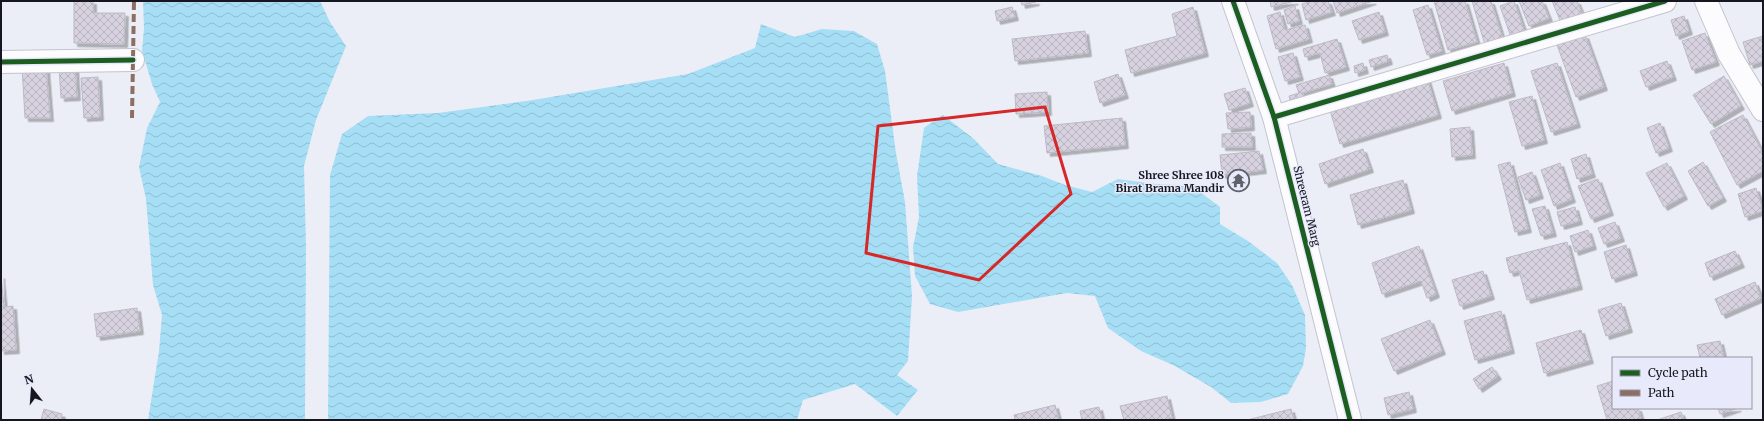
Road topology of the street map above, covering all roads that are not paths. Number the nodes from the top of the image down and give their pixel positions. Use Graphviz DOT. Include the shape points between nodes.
graph roads {
  1 [pos="1233,1"];
  2 [pos="1665,1"];
  3 [pos="1706,1"];
  4 [pos="133,60"];
  5 [pos="1,62"];
  6 [pos="1763,110"];
  7 [pos="1274,117"];
  8 [pos="1350,420"];
  1 -- 7 [label="street, Shreeram Marg"];
  2 -- 7 [label="street"];
  3 -- 6 [label="street" via="1729,54"];
  4 -- 5 [label="street"];
  7 -- 8 [label="street, Shreeram Marg"];
}
